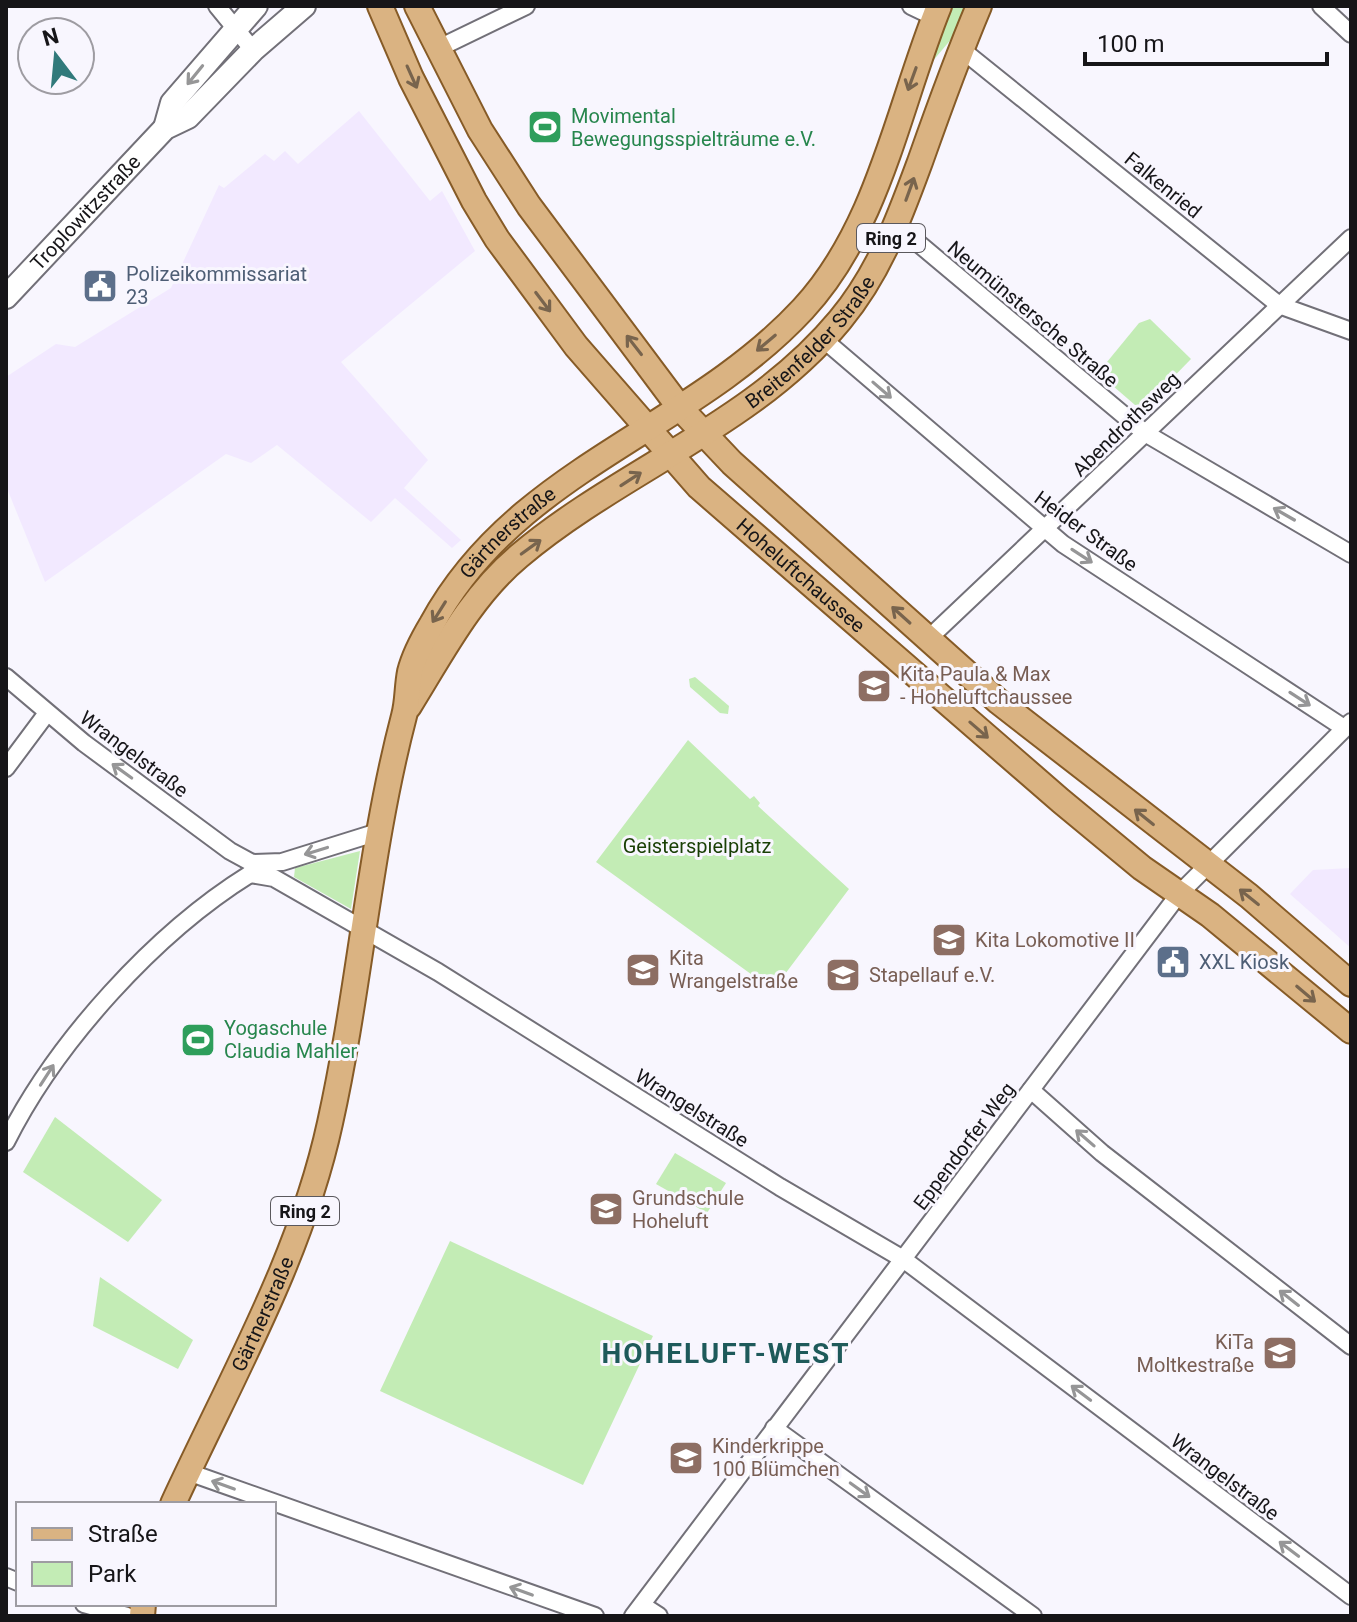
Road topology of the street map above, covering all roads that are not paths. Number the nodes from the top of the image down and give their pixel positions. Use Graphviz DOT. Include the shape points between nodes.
graph roads {
  1 [pos="217,6"];
  2 [pos="256,6"];
  3 [pos="304,6"];
  4 [pos="324,6"];
  5 [pos="380,6"];
  6 [pos="417,6"];
  7 [pos="526,6"];
  8 [pos="911,6"];
  9 [pos="979,6"];
  10 [pos="1321,6"];
  11 [pos="937,12"];
  12 [pos="284,14"];
  13 [pos="234,28"];
  14 [pos="1351,34"];
  15 [pos="439,48"];
  16 [pos="961,49"];
  17 [pos="253,50"];
  18 [pos="165,128"];
  19 [pos="895,230"];
  20 [pos="1351,238"];
  21 [pos="6,297"];
  22 [pos="1279,305"];
  23 [pos="1351,331"];
  24 [pos="823,339"];
  25 [pos="680,408"];
  26 [pos="646,427"];
  27 [pos="1145,433"];
  28 [pos="706,434"];
  29 [pos="671,455"];
  30 [pos="1046,530"];
  31 [pos="1351,554"];
  32 [pos="928,639"];
  33 [pos="6,677"];
  34 [pos="406,712"];
  35 [pos="47,713"];
  36 [pos="1348,725"];
  37 [pos="6,768"];
  38 [pos="378,832"];
  39 [pos="1207,863"];
  40 [pos="251,868"];
  41 [pos="1179,894"];
  42 [pos="364,931"];
  43 [pos="1351,984"];
  44 [pos="1351,1031"];
  45 [pos="1031,1090"];
  46 [pos="6,1142"];
  47 [pos="903,1259"];
  48 [pos="1351,1346"];
  49 [pos="774,1428"];
  50 [pos="188,1472"];
  51 [pos="174,1502"];
  52 [pos="273,1502"];
  53 [pos="276,1503"];
  54 [pos="1351,1596"];
  55 [pos="91,1606"];
  56 [pos="637,1610"];
  57 [pos="127,1616"];
  58 [pos="595,1616"];
  59 [pos="659,1616"];
  60 [pos="1033,1616"];
  1 -- 13 [label="street"];
  2 -- 13 [label="street, Troplowitzstraße"];
  3 -- 12 [label="street"];
  4 -- 12 [label="street"];
  5 -- 26 [label="main road, Hoheluftchaussee, one-way" via="478,210 576,346"];
  6 -- 15 [label="main road, Hoheluftchaussee"];
  7 -- 15 [label="street"];
  8 -- 11 [label="street"];
  9 -- 16 [label="main road, Breitenfelder Straße / Ring 2"];
  10 -- 14 [label="street"];
  11 -- 25 [label="main road, Breitenfelder Straße / Ring 2, one-way" via="854,237 834,270 784,327"];
  12 -- 17 [label="street, Troplowitzstraße"];
  13 -- 17 [label="street"];
  13 -- 18 [label="street, Troplowitzstraße, one-way" via="172,103"];
  25 -- 15 [label="main road, Hoheluftchaussee, one-way" via="529,206 480,130"];
  19 -- 16 [label="main road, Breitenfelder Straße / Ring 2, one-way"];
  16 -- 22 [label="street, Falkenried"];
  17 -- 18 [label="street, Troplowitzstraße" via="188,117"];
  18 -- 21 [label="street, Troplowitzstraße"];
  19 -- 24 [label="main road, Breitenfelder Straße / Ring 2" via="857,299"];
  19 -- 27 [label="street, Neumünstersche Straße" via="912,238"];
  20 -- 22 [label="street, Abendrothsweg"];
  22 -- 23 [label="street, Falkenried"];
  22 -- 27 [label="street, Abendrothsweg"];
  24 -- 28 [label="main road, Breitenfelder Straße / Ring 2"];
  24 -- 30 [label="street, Heider Straße, one-way"];
  25 -- 26 [label="main road, Gärtnerstraße / Ring 2"];
  25 -- 28 [label="main road, Hoheluftchaussee"];
  26 -- 29 [label="main road, Hoheluftchaussee"];
  26 -- 34 [label="main road, Gärtnerstraße / Ring 2, one-way" via="536,501 475,559 413,660"];
  27 -- 30 [label="street, Abendrothsweg"];
  31 -- 27 [label="street, Neumünstersche Straße, one-way"];
  28 -- 29 [label="main road, Gärtnerstraße / Ring 2"];
  32 -- 28 [label="main road, Hoheluftchaussee, one-way"];
  34 -- 29 [label="main road, Gärtnerstraße / Ring 2, one-way" via="473,605 500,573 543,538"];
  29 -- 41 [label="main road, Hoheluftchaussee, one-way" via="699,487 818,593 1061,801"];
  30 -- 32 [label="street, Abendrothsweg"];
  30 -- 36 [label="street, Heider Straße, one-way"];
  39 -- 32 [label="main road, Hoheluftchaussee, one-way" via="999,702"];
  33 -- 35 [label="street, Wrangelstraße"];
  34 -- 38 [label="main road, Gärtnerstraße / Ring 2"];
  35 -- 37 [label="street"];
  40 -- 35 [label="street, Wrangelstraße, one-way"];
  36 -- 39 [label="street, Eppendorfer Weg"];
  38 -- 40 [label="street, one-way"];
  38 -- 42 [label="main road, Gärtnerstraße / Ring 2"];
  39 -- 41 [label="street, Eppendorfer Weg"];
  43 -- 39 [label="main road, Hoheluftchaussee, one-way"];
  40 -- 42 [label="street, Wrangelstraße"];
  46 -- 40 [label="street, one-way" via="68,1043 130,972"];
  41 -- 44 [label="main road, Hoheluftchaussee, one-way"];
  41 -- 45 [label="street, Eppendorfer Weg"];
  42 -- 47 [label="street, Wrangelstraße"];
  42 -- 50 [label="main road, Gärtnerstraße / Ring 2" via="315,1183"];
  45 -- 47 [label="street, Eppendorfer Weg"];
  48 -- 45 [label="street, one-way" via="1102,1153"];
  47 -- 49 [label="street, Eppendorfer Weg"];
  54 -- 47 [label="street, Wrangelstraße, one-way"];
  49 -- 56 [label="street, Eppendorfer Weg"];
  49 -- 60 [label="street, one-way"];
  50 -- 51 [label="main road, Gärtnerstraße / Ring 2"];
  52 -- 50 [label="street, one-way"];
  58 -- 53 [label="street, one-way"];
  55 -- 57 [label="street"];
  56 -- 59 [label="street"];
}
